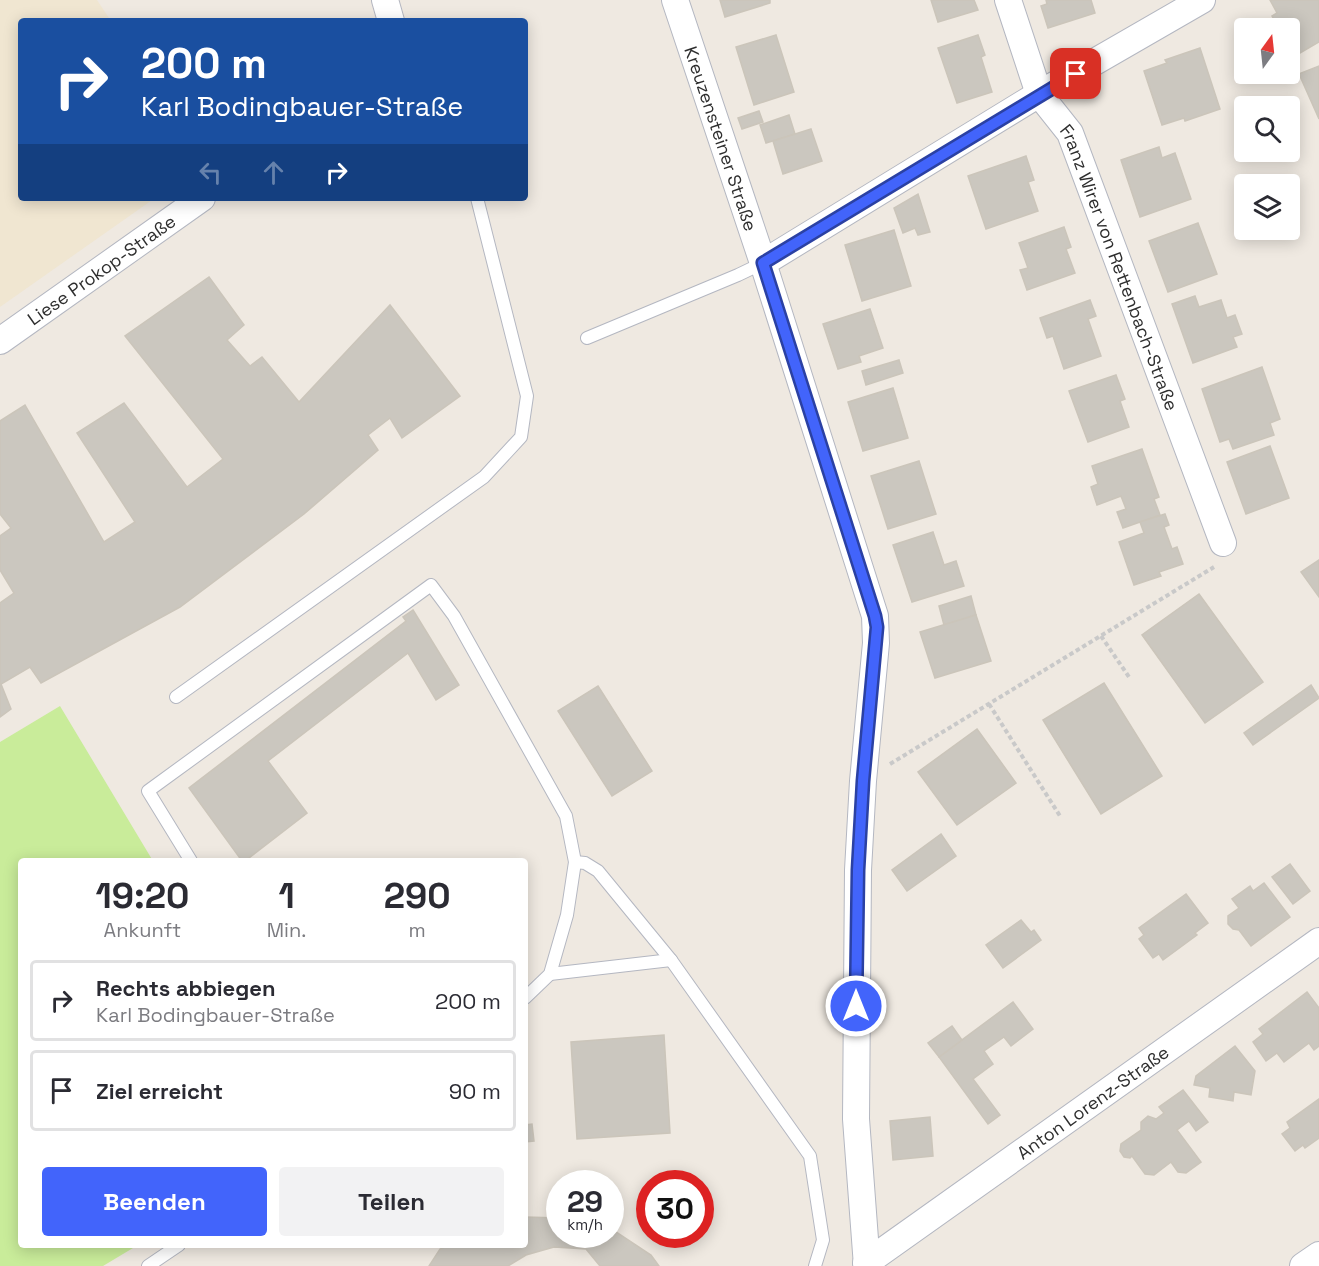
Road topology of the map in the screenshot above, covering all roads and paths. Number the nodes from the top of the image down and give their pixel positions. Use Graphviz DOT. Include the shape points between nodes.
graph roads {
  1 [pos="385,0"];
  2 [pos="675,0"];
  3 [pos="1008,0"];
  4 [pos="1202,0"];
  5 [pos="390,18"];
  6 [pos="1040,94"];
  7 [pos="198,201"];
  8 [pos="478,201"];
  9 [pos="763,263"];
  10 [pos="587,338"];
  11 [pos="0,341"];
  12 [pos="1224,543"];
  13 [pos="1215,567"];
  14 [pos="1101,636"];
  15 [pos="1129,677"];
  16 [pos="176,697"];
  17 [pos="989,704"];
  18 [pos="863,781"];
  19 [pos="1060,816"];
  20 [pos="189,858"];
  21 [pos="575,862"];
  22 [pos="1319,941"];
  23 [pos="671,960"];
  24 [pos="550,974"];
  25 [pos="528,995"];
  26 [pos="175,1248"];
  27 [pos="1319,1255"];
  28 [pos="866,1265"];
  29 [pos="148,1266"];
  30 [pos="815,1266"];
  31 [pos="1303,1266"];
  1 -- 5 [label="street"];
  2 -- 9 [label="street, Kreuzensteiner Straße"];
  3 -- 6 [label="street, Franz Wirer von Rettenbach-Straße"];
  4 -- 6 [label="street"];
  6 -- 9 [label="street"];
  6 -- 12 [label="street, Franz Wirer von Rettenbach-Straße" via="1070,133"];
  7 -- 11 [label="street, Liese Prokop-Straße"];
  8 -- 16 [label="lane" via="527,396 521,437 484,477"];
  9 -- 10 [label="lane"];
  9 -- 18 [label="street, Kreuzensteiner Straße" via="875,616"];
  13 -- 14 [label="path"];
  14 -- 15 [label="path"];
  14 -- 17 [label="path"];
  17 -- 18 [label="path"];
  17 -- 19 [label="path"];
  18 -- 28 [label="street, Kreuzensteiner Straße" via="858,870 856,1119"];
  20 -- 21 [label="lane" via="148,791 431,585 454,616 566,816"];
  21 -- 23 [label="lane" via="598,871"];
  21 -- 24 [label="lane" via="567,915"];
  22 -- 28 [label="street, Anton Lorenz-Straße"];
  23 -- 24 [label="lane"];
  23 -- 30 [label="lane" via="810,1156 823,1240"];
  24 -- 25 [label="lane"];
  26 -- 29 [label="lane"];
  27 -- 31 [label="street"];
}
